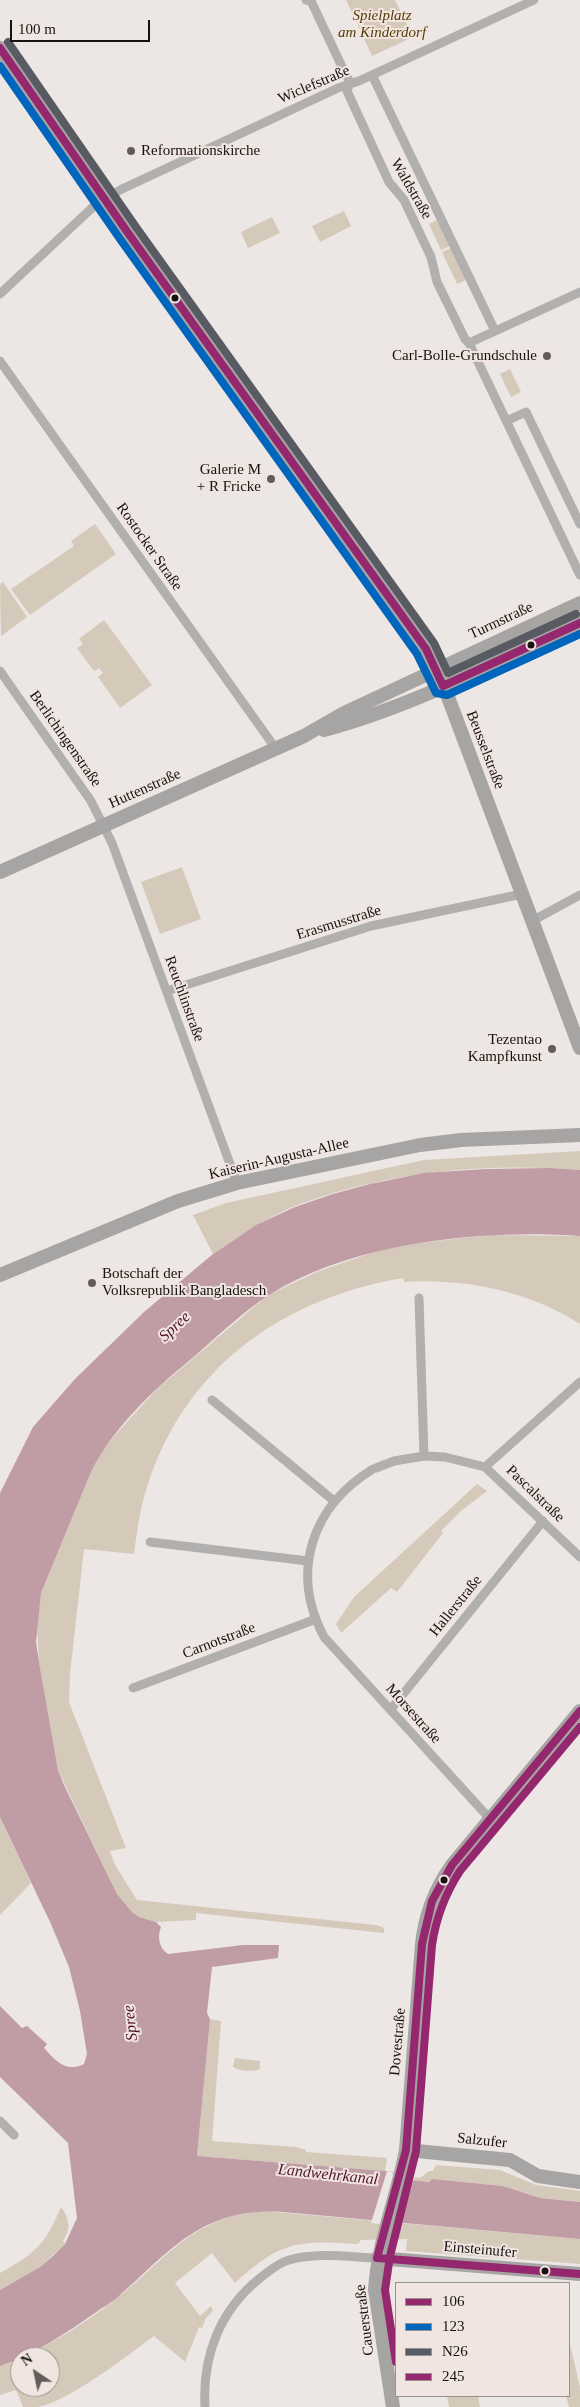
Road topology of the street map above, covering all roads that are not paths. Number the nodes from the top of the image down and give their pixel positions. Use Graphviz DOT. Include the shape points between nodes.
graph roads {
  1 [pos="306,0"];
  2 [pos="534,0"];
  3 [pos="0,48"];
  4 [pos="372,75"];
  5 [pos="350,82"];
  6 [pos="106,198"];
  7 [pos="580,292"];
  8 [pos="0,294"];
  9 [pos="495,331"];
  10 [pos="469,343"];
  11 [pos="0,361"];
  12 [pos="506,421"];
  13 [pos="580,524"];
  14 [pos="580,575"];
  15 [pos="580,603"];
  16 [pos="580,623"];
  17 [pos="436,669"];
  18 [pos="0,670"];
  19 [pos="443,686"];
  20 [pos="304,736"];
  21 [pos="276,749"];
  22 [pos="104,826"];
  23 [pos="0,872"];
  24 [pos="522,894"];
  25 [pos="580,895"];
  26 [pos="532,921"];
  27 [pos="166,991"];
  28 [pos="580,1048"];
  29 [pos="580,1135"];
  30 [pos="237,1183"];
  31 [pos="0,1275"];
  32 [pos="419,1298"];
  33 [pos="580,1382"];
  34 [pos="212,1400"];
  35 [pos="424,1456"];
  36 [pos="486,1467"];
  37 [pos="334,1501"];
  38 [pos="543,1521"];
  39 [pos="150,1542"];
  40 [pos="580,1557"];
  41 [pos="308,1561"];
  42 [pos="317,1623"];
  43 [pos="133,1688"];
  44 [pos="391,1710"];
  45 [pos="580,1711"];
  46 [pos="490,1819"];
  47 [pos="0,2121"];
  48 [pos="14,2135"];
  49 [pos="406,2150"];
  50 [pos="580,2182"];
  51 [pos="384,2231"];
  52 [pos="377,2258"];
  53 [pos="580,2274"];
  54 [pos="205,2407"];
  55 [pos="393,2407"];
  1 -- 5 [label="street, Waldstraße" via="311,1"];
  2 -- 4 [label="street, Wiclefstraße"];
  3 -- 6 [label="main road, Beusselstraße"];
  4 -- 5 [label="street, Wiclefstraße"];
  4 -- 9 [label="street, Waldstraße"];
  5 -- 6 [label="street, Wiclefstraße"];
  5 -- 10 [label="street, Waldstraße" via="347,91 362,126 389,182 404,200 431,257 438,282"];
  6 -- 8 [label="street, Wiclefstraße"];
  6 -- 17 [label="main road, Beusselstraße" via="426,649"];
  7 -- 9 [label="street"];
  9 -- 10 [label="street"];
  10 -- 12 [label="street, Waldstraße"];
  11 -- 21 [label="street, Rostocker Straße"];
  12 -- 13 [label="street" via="526,412"];
  12 -- 14 [label="street, Waldstraße"];
  15 -- 17 [label="main road, Turmstraße"];
  16 -- 19 [label="main road"];
  17 -- 19 [label="main road, Beusselstraße"];
  17 -- 20 [label="main road, Huttenstraße"];
  18 -- 22 [label="street, Berlichingenstraße" via="91,801"];
  19 -- 20 [label="main road, Huttenstraße" via="374,715"];
  19 -- 24 [label="main road, Beusselstraße"];
  20 -- 21 [label="main road, Huttenstraße"];
  21 -- 22 [label="main road, Huttenstraße"];
  22 -- 23 [label="main road, Huttenstraße"];
  22 -- 27 [label="street, Reuchlinstraße"];
  24 -- 26 [label="main road, Beusselstraße"];
  24 -- 27 [label="street, Erasmusstraße" via="371,926"];
  25 -- 26 [label="street"];
  26 -- 28 [label="main road, Beusselstraße"];
  27 -- 30 [label="street, Reuchlinstraße"];
  29 -- 30 [label="main road, Kaiserin-Augusta-Allee" via="420,1145"];
  30 -- 31 [label="main road, Kaiserin-Augusta-Allee" via="178,1202"];
  32 -- 35 [label="street"];
  33 -- 36 [label="street"];
  34 -- 37 [label="street"];
  35 -- 36 [label="street, Pascalstraße" via="445,1457"];
  35 -- 37 [label="street, Pascalstraße" via="375,1468 352,1483"];
  36 -- 38 [label="street, Pascalstraße"];
  37 -- 41 [label="street, Pascalstraße" via="317,1530"];
  38 -- 40 [label="street, Pascalstraße"];
  38 -- 44 [label="street, Hallerstraße"];
  39 -- 41 [label="street"];
  41 -- 42 [label="street, Pascalstraße" via="309,1596"];
  42 -- 43 [label="street, Carnotstraße"];
  42 -- 44 [label="street, Morsestraße" via="324,1637"];
  44 -- 46 [label="street, Morsestraße"];
  45 -- 46 [label="main road, Dovestraße"];
  46 -- 49 [label="main road, Dovestraße" via="438,1886 427,1914 422,1937"];
  47 -- 48 [label="street"];
  49 -- 50 [label="main road, Salzufer" via="510,2160 538,2176"];
  49 -- 51 [label="main road, Dovestraße"];
  51 -- 52 [label="main road, Cauerstraße"];
  52 -- 53 [label="main road, Einsteinufer"];
  52 -- 54 [label="street" via="298,2258 277,2266 256,2281 232,2306 216,2336 205,2380"];
  52 -- 55 [label="main road, Cauerstraße" via="375,2290"];
}
